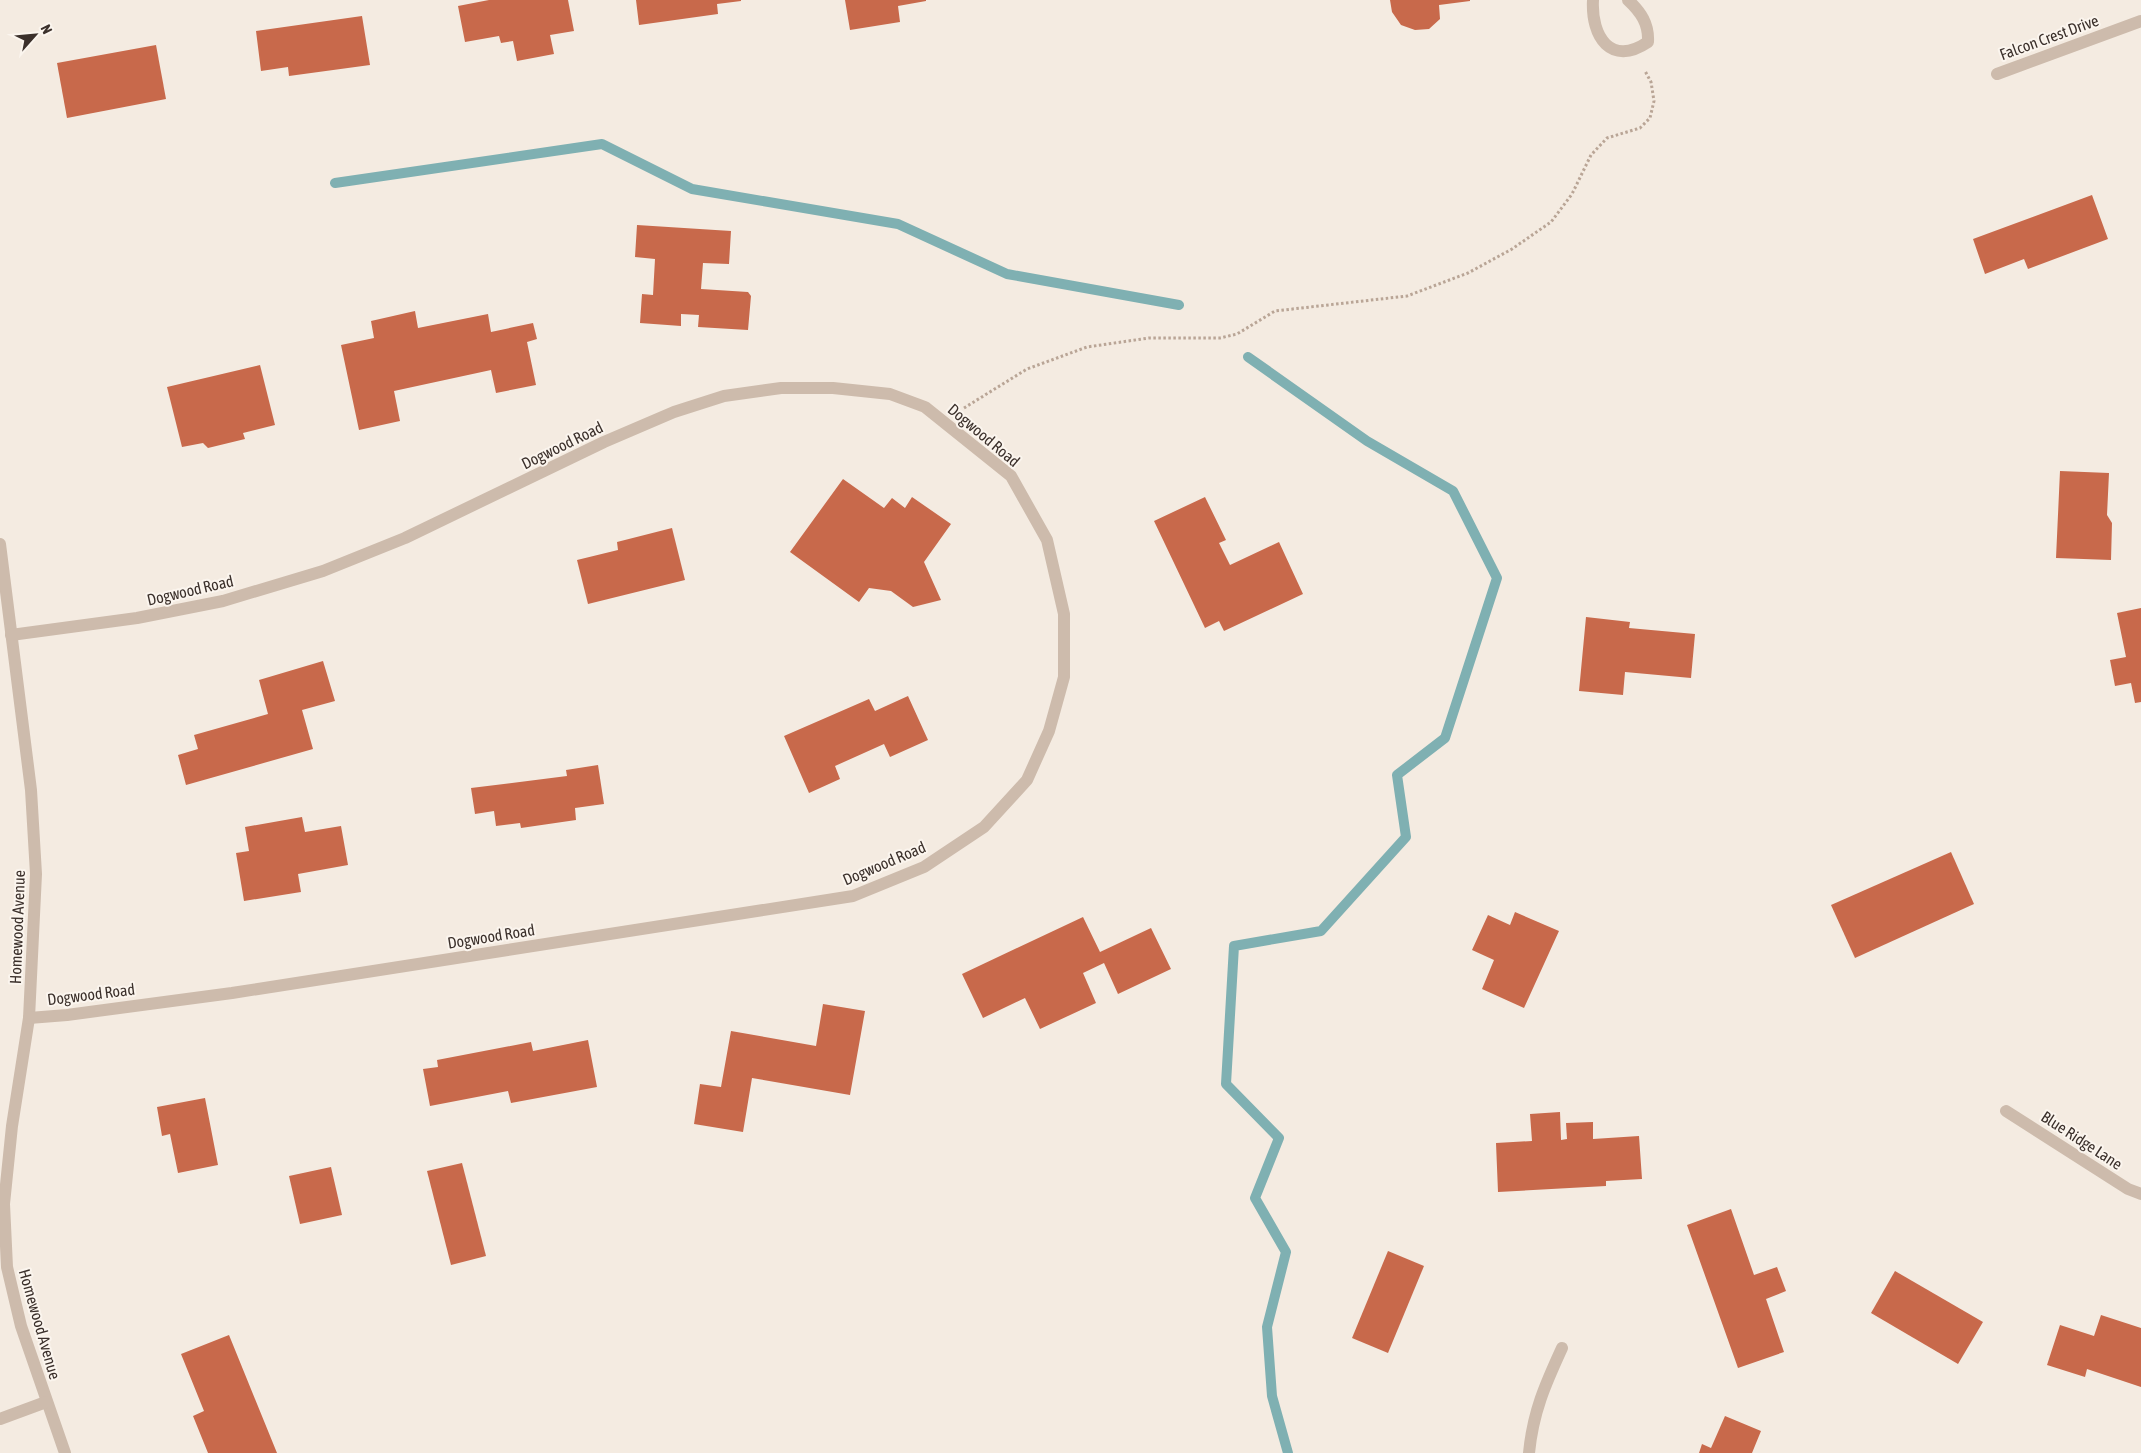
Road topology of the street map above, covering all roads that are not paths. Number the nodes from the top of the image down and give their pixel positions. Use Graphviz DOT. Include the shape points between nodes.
graph roads {
  1 [pos="1593,0"];
  2 [pos="1628,0"];
  3 [pos="2141,21"];
  4 [pos="1997,74"];
  5 [pos="0,544"];
  6 [pos="5,621"];
  7 [pos="11,635"];
  8 [pos="28,1018"];
  9 [pos="2006,1111"];
  10 [pos="2141,1194"];
  11 [pos="1562,1348"];
  12 [pos="46,1402"];
  13 [pos="0,1419"];
  14 [pos="65,1453"];
  15 [pos="1529,1453"];
  1 -- 2 [label="street" via="1597,33 1609,47 1622,53 1648,42 1649,29 1639,10"];
  3 -- 4 [label="street, Falcon Crest Drive"];
  5 -- 6 [label="street, Homewood Avenue"];
  6 -- 7 [label="street, Homewood Avenue"];
  7 -- 8 [label="street, Homewood Avenue" via="31,790 36,874"];
  7 -- 8 [label="street, Dogwood Road" via="147,616 224,601 323,571 405,538 665,416 724,396 781,388 833,388 890,394 924,407 943,421 1011,476 1047,540 1064,614 1064,677 1049,731 1027,780 984,827 924,867 853,896 232,993"];
  8 -- 12 [label="street, Homewood Avenue" via="4,1204 7,1267 20,1326"];
  9 -- 10 [label="street, Blue Ridge Lane" via="2128,1189"];
  11 -- 15 [label="street" via="1531,1425"];
  12 -- 13 [label="street"];
  12 -- 14 [label="street, Homewood Avenue"];
}
